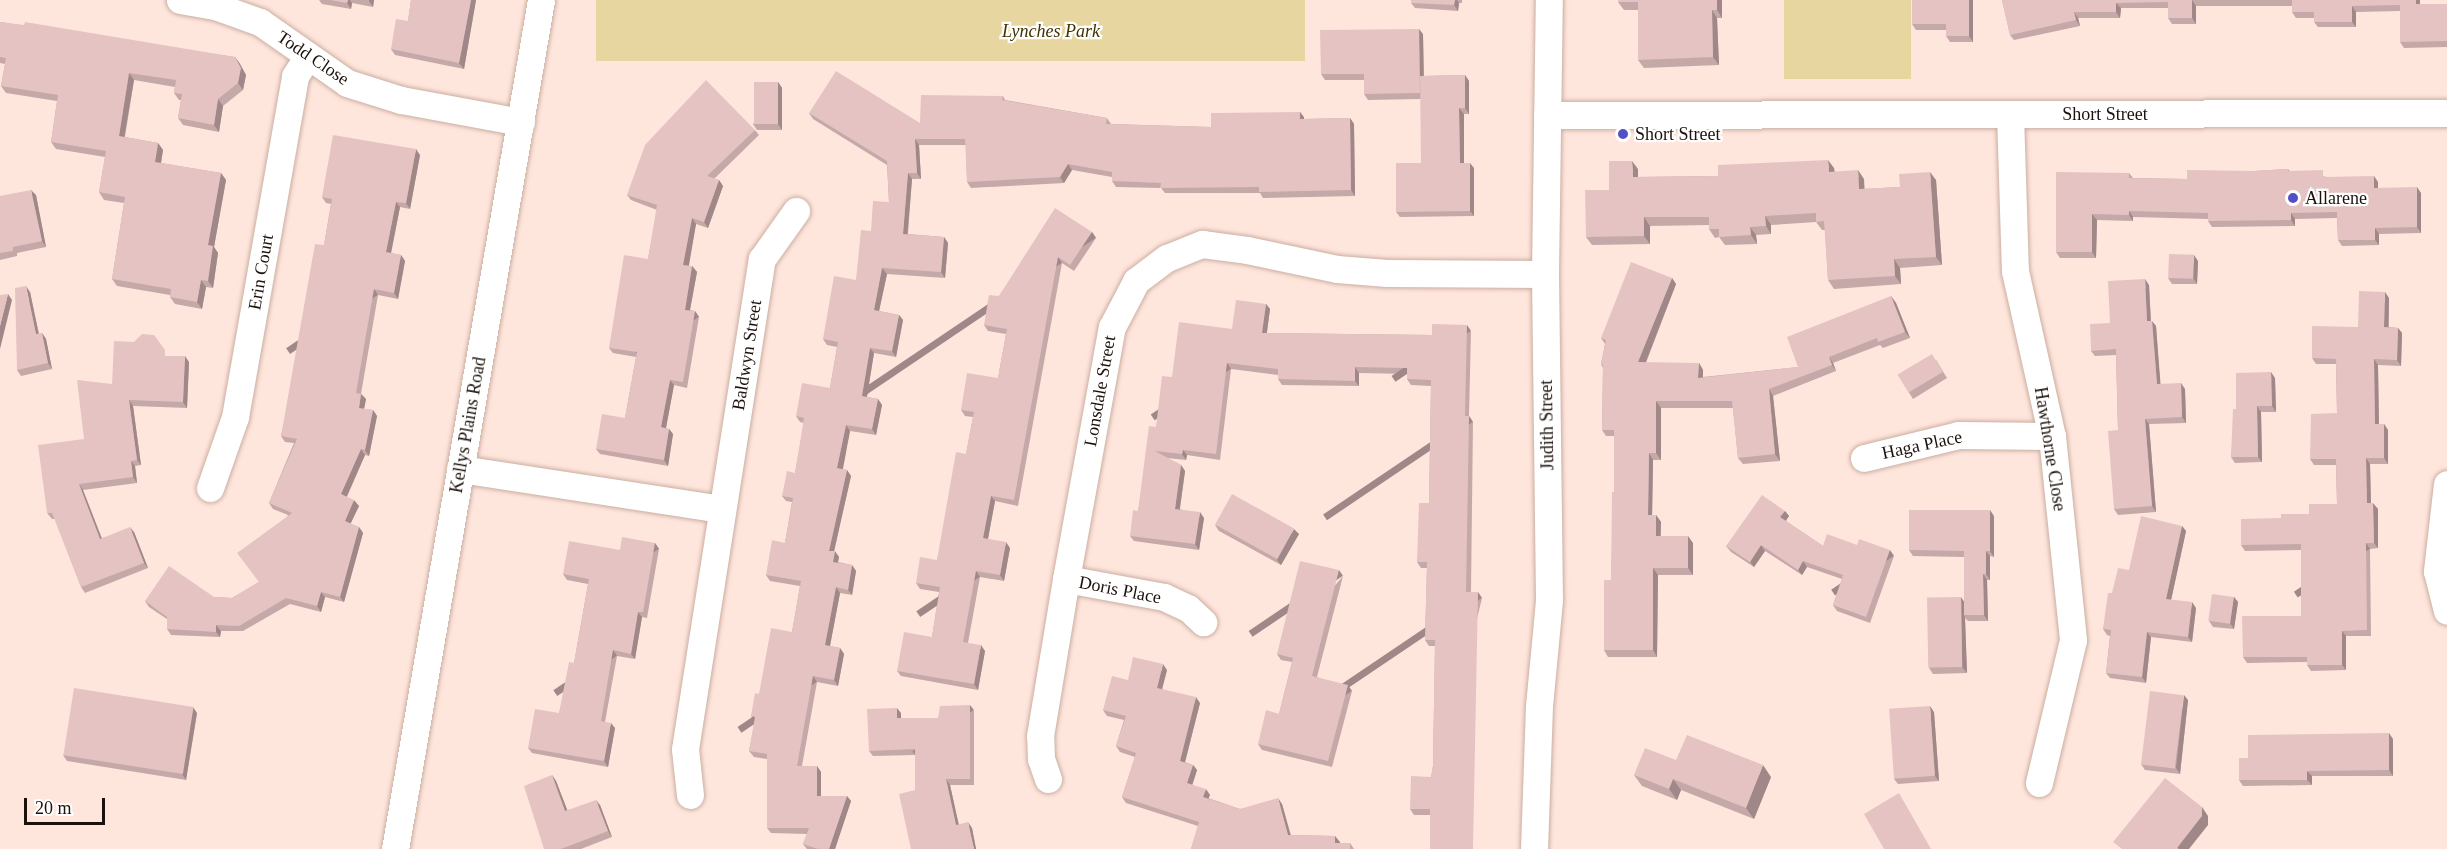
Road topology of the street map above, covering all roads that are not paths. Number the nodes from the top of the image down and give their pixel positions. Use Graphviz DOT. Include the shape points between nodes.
graph roads {
  1 [pos="180,0"];
  2 [pos="541,0"];
  3 [pos="1549,0"];
  4 [pos="308,56"];
  5 [pos="2447,113"];
  6 [pos="2010,114"];
  7 [pos="1547,115"];
  8 [pos="521,122"];
  9 [pos="796,211"];
  10 [pos="1545,274"];
  11 [pos="2052,436"];
  12 [pos="1864,458"];
  13 [pos="460,469"];
  14 [pos="2447,484"];
  15 [pos="210,488"];
  16 [pos="722,509"];
  17 [pos="1066,579"];
  18 [pos="2447,611"];
  19 [pos="1203,622"];
  20 [pos="1048,779"];
  21 [pos="2039,783"];
  22 [pos="690,795"];
  23 [pos="395,849"];
  24 [pos="1534,849"];
  1 -- 4 [label="street, Todd Close" via="260,21"];
  2 -- 8 [label="street, Kellys Plains Road"];
  3 -- 7 [label="street, Judith Street"];
  4 -- 8 [label="street, Todd Close" via="347,83 401,100"];
  4 -- 15 [label="street, Erin Court" via="295,76 235,417"];
  5 -- 6 [label="street, Short Street"];
  6 -- 7 [label="street, Short Street"];
  6 -- 11 [label="street, Hawthorne Close" via="2015,271"];
  7 -- 10 [label="street, Judith Street"];
  8 -- 13 [label="street, Kellys Plains Road"];
  9 -- 16 [label="street, Baldwyn Street" via="762,259"];
  10 -- 17 [label="street, Lonsdale Street" via="1337,269 1202,244 1167,258 1136,281 1112,327"];
  10 -- 24 [label="street, Judith Street" via="1549,600 1539,706"];
  11 -- 12 [label="street, Haga Place" via="1958,435"];
  11 -- 21 [label="street, Hawthorne Close" via="2073,640"];
  13 -- 16 [label="street"];
  13 -- 23 [label="street, Kellys Plains Road"];
  14 -- 18 [label="street" via="2437,571"];
  16 -- 22 [label="street, Baldwyn Street" via="685,749"];
  17 -- 19 [label="street, Doris Place" via="1164,597 1188,608"];
  17 -- 20 [label="street, Lonsdale Street" via="1040,736 1041,759"];
}
